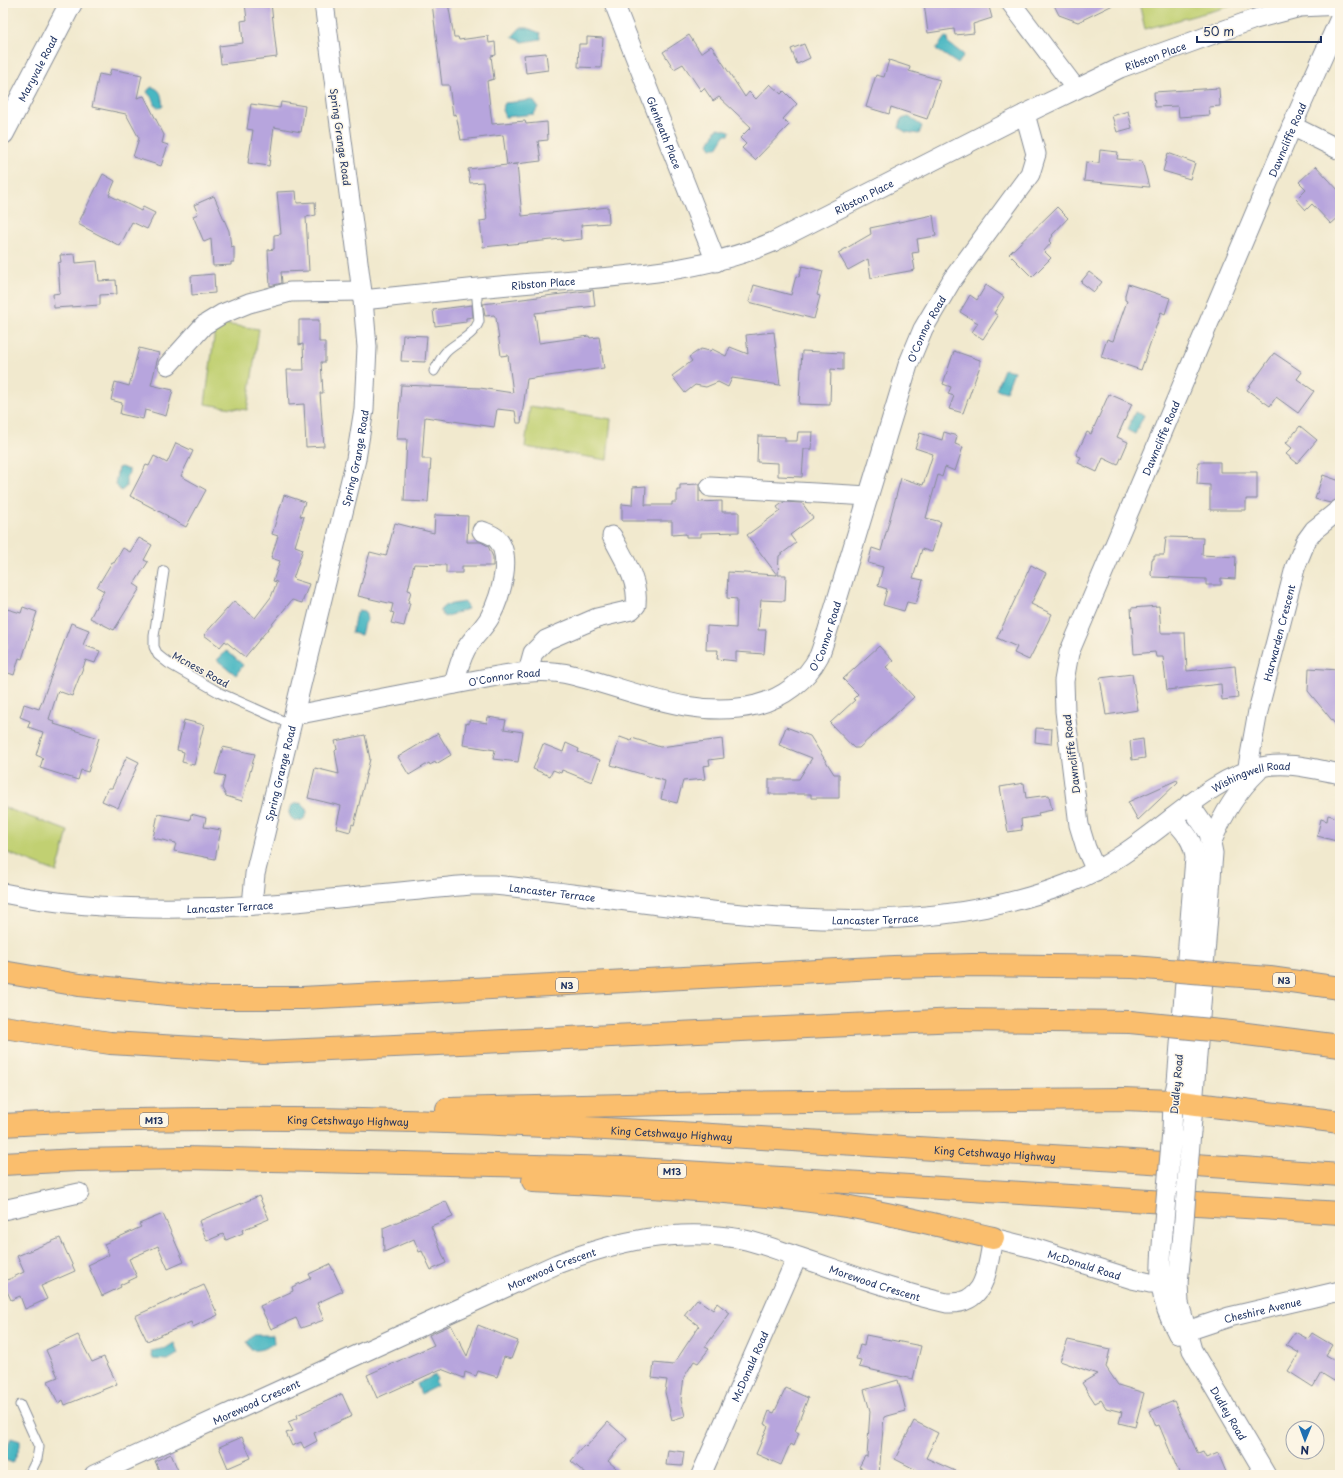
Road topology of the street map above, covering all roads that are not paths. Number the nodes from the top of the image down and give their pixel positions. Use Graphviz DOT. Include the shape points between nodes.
graph roads {
  1 [pos="72,3"];
  2 [pos="324,3"];
  3 [pos="614,3"];
  4 [pos="1011,3"];
  5 [pos="1340,5"];
  6 [pos="1340,18"];
  7 [pos="1076,89"];
  8 [pos="1025,114"];
  9 [pos="1292,126"];
  10 [pos="3,133"];
  11 [pos="1340,150"];
  12 [pos="716,262"];
  13 [pos="476,288"];
  14 [pos="363,295"];
  15 [pos="168,365"];
  16 [pos="434,371"];
  17 [pos="710,487"];
  18 [pos="869,496"];
  19 [pos="1340,509"];
  20 [pos="482,530"];
  21 [pos="612,536"];
  22 [pos="164,571"];
  23 [pos="528,671"];
  24 [pos="454,684"];
  25 [pos="293,720"];
  26 [pos="1254,769"];
  27 [pos="1340,774"];
  28 [pos="1189,804"];
  29 [pos="1172,818"];
  30 [pos="1212,841"];
  31 [pos="1096,871"];
  32 [pos="3,893"];
  33 [pos="252,905"];
  34 [pos="3,972"];
  35 [pos="1340,988"];
  36 [pos="3,1027"];
  37 [pos="1340,1046"];
  38 [pos="1183,1102"];
  39 [pos="305,1119"];
  40 [pos="1340,1122"];
  41 [pos="3,1125"];
  42 [pos="77,1160"];
  43 [pos="3,1164"];
  44 [pos="1340,1175"];
  45 [pos="79,1193"];
  46 [pos="3,1210"];
  47 [pos="1340,1213"];
  48 [pos="993,1238"];
  49 [pos="797,1257"];
  50 [pos="1169,1283"];
  51 [pos="1340,1291"];
  52 [pos="1182,1332"];
  53 [pos="20,1405"];
  54 [pos="705,1474"];
  55 [pos="29,1475"];
  56 [pos="94,1475"];
  57 [pos="1266,1475"];
  1 -- 10 [label="street, Maryvale Road"];
  2 -- 14 [label="street, Spring Grange Road"];
  3 -- 12 [label="street, Glenheath Place"];
  4 -- 7 [label="street"];
  5 -- 7 [label="street, Ribston Place" via="1300,7 1255,19 1120,68"];
  6 -- 9 [label="street, Dawncliffe Road"];
  7 -- 8 [label="street, Ribston Place"];
  8 -- 12 [label="street, Ribston Place" via="773,242"];
  8 -- 18 [label="street, O'Connor Road" via="1036,154 1030,174 952,280 923,329 908,365"];
  9 -- 11 [label="street"];
  9 -- 31 [label="street, Dawncliffe Road" via="1069,653 1064,681 1065,711 1079,825"];
  12 -- 13 [label="street, Ribston Place" via="659,272"];
  13 -- 14 [label="street, Ribston Place"];
  13 -- 16 [label="lane" via="477,326 445,353"];
  14 -- 15 [label="street, Ribston Place" via="290,292 249,303 204,325"];
  14 -- 25 [label="street, Spring Grange Road" via="367,355 364,410 356,459"];
  17 -- 18 [label="street"];
  18 -- 23 [label="street, O'Connor Road" via="818,656 798,684 772,701 740,708 713,710 686,707 572,675"];
  19 -- 26 [label="street, Harwarden Crescent" via="1314,530 1306,541 1295,568 1258,711"];
  20 -- 24 [label="street" via="495,537 500,544 504,580 490,617 461,658"];
  21 -- 23 [label="street" via="637,588 636,606 631,610 597,618 546,640 533,653"];
  22 -- 25 [label="lane, Mcness Road" via="154,636 154,646 158,655 220,693"];
  23 -- 24 [label="street, O'Connor Road"];
  24 -- 25 [label="street, O'Connor Road"];
  25 -- 33 [label="street, Spring Grange Road" via="255,874"];
  26 -- 27 [label="street, Wishingwell Road" via="1290,765"];
  26 -- 28 [label="street, Wishingwell Road" via="1213,788"];
  26 -- 30 [label="street, Dudley Road" via="1231,802"];
  28 -- 29 [label="street, Wishingwell Road"];
  28 -- 30 [label="street, Dudley Road"];
  29 -- 31 [label="street"];
  29 -- 38 [label="street, Dudley Road" via="1191,839 1195,849 1177,1074"];
  30 -- 38 [label="street, Dudley Road" via="1213,853"];
  31 -- 33 [label="street, Lancaster Terrace" via="1068,884 983,908 892,918 847,919 728,913 486,885"];
  32 -- 33 [label="street, Lancaster Terrace" via="115,907 169,909"];
  34 -- 35 [label="highway, N3, bridge" via="79,985 208,998 302,998 973,965 1133,967 1270,978"];
  36 -- 37 [label="highway, bridge" via="110,1043 263,1052 958,1020 1130,1022"];
  38 -- 39 [label="highway" via="1123,1099 560,1106 422,1110"];
  38 -- 40 [label="highway"];
  38 -- 50 [label="street, Dudley Road, bridge" via="1172,1132 1163,1232"];
  38 -- 50 [label="street, Dudley Road, bridge" via="1191,1131 1183,1233"];
  39 -- 41 [label="highway, King Cetshwayo Highway / M13"];
  39 -- 44 [label="highway, King Cetshwayo Highway / M13" via="691,1133"];
  42 -- 43 [label="highway, M13"];
  42 -- 47 [label="highway, M13" via="193,1158 622,1168"];
  42 -- 48 [label="highway" via="377,1172 684,1189 844,1206"];
  45 -- 46 [label="street"];
  48 -- 49 [label="street, Morewood Crescent" via="986,1276 981,1287 977,1294 956,1304 935,1301"];
  48 -- 50 [label="street, McDonald Road" via="1126,1277"];
  49 -- 54 [label="street, McDonald Road"];
  49 -- 56 [label="street, Morewood Crescent" via="741,1239 697,1235 643,1238 589,1252 550,1267"];
  50 -- 52 [label="street, Dudley Road" via="1180,1312"];
  51 -- 52 [label="street, Cheshire Avenue" via="1229,1317"];
  52 -- 57 [label="street, Dudley Road"];
  53 -- 55 [label="lane" via="39,1447 37,1459"];
}
